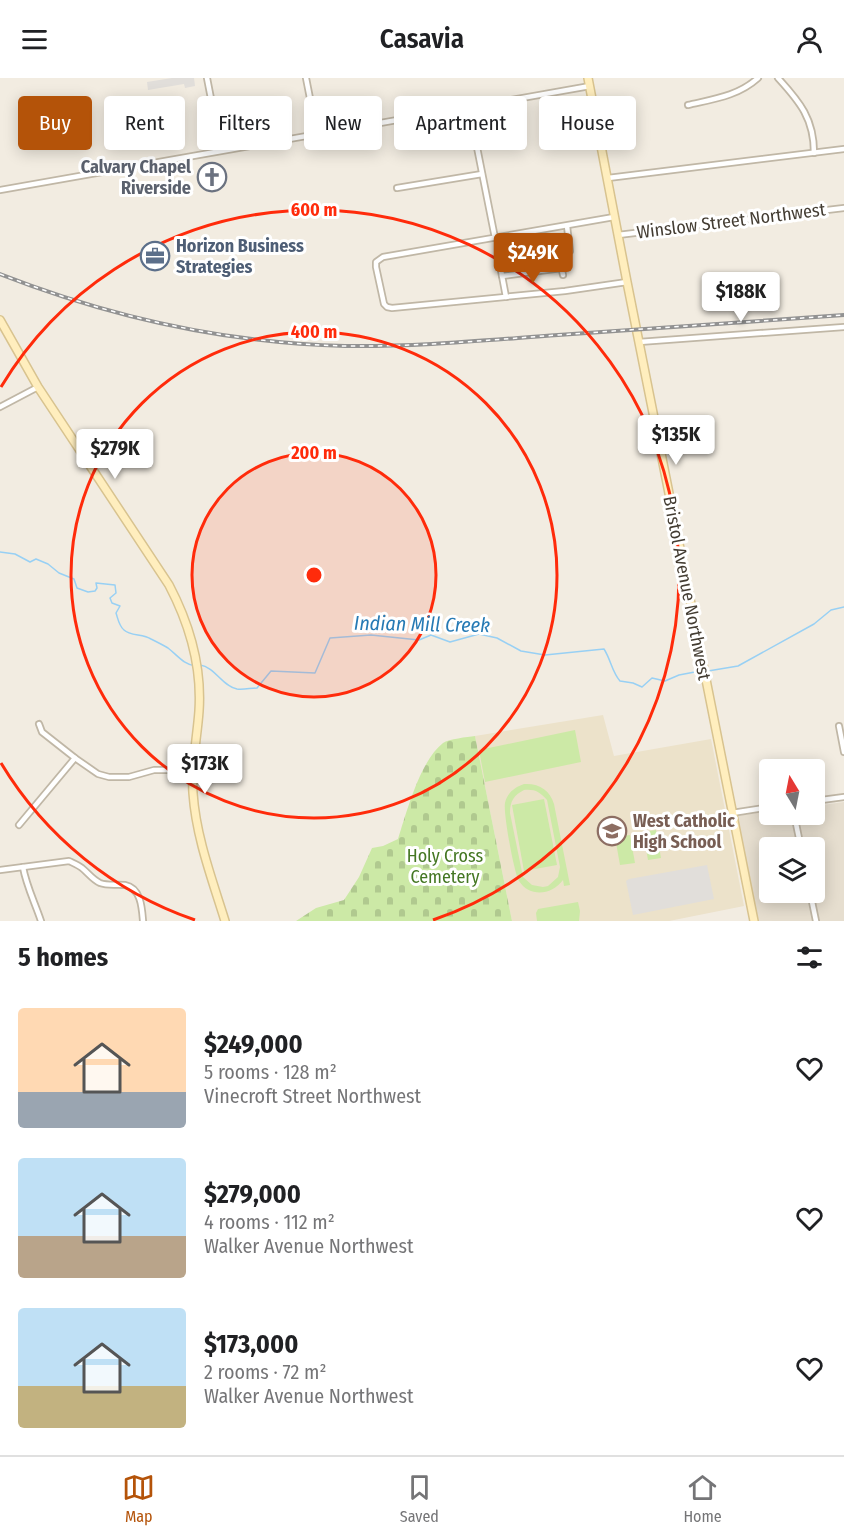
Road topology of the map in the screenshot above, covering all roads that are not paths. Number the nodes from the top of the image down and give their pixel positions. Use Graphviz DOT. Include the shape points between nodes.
graph roads {
  1 [pos="207,78"];
  2 [pos="306,78"];
  3 [pos="758,78"];
  4 [pos="778,78"];
  5 [pos="589,82"];
  6 [pos="210,96"];
  7 [pos="310,96"];
  8 [pos="522,96"];
  9 [pos="688,105"];
  10 [pos="844,149"];
  11 [pos="221,150"];
  12 [pos="477,150"];
  13 [pos="814,153"];
  14 [pos="482,174"];
  15 [pos="608,178"];
  16 [pos="397,188"];
  17 [pos="0,190"];
  18 [pos="844,208"];
  19 [pos="614,217"];
  20 [pos="567,226"];
  21 [pos="618,235"];
  22 [pos="495,238"];
  23 [pos="558,252"];
  24 [pos="562,268"];
  25 [pos="563,275"];
  26 [pos="502,276"];
  27 [pos="627,282"];
  28 [pos="506,297"];
  29 [pos="0,320"];
  30 [pos="844,327"];
  31 [pos="639,342"];
  32 [pos="38,387"];
  33 [pos="0,407"];
  34 [pos="39,724"];
  35 [pos="839,726"];
  36 [pos="844,752"];
  37 [pos="75,758"];
  38 [pos="193,770"];
  39 [pos="844,797"];
  40 [pos="825,800"];
  41 [pos="759,809"];
  42 [pos="732,813"];
  43 [pos="19,825"];
  44 [pos="23,867"];
  45 [pos="0,870"];
  46 [pos="812,903"];
  47 [pos="41,921"];
  48 [pos="143,921"];
  49 [pos="225,921"];
  50 [pos="754,921"];
  51 [pos="816,921"];
  1 -- 6 [label="street"];
  2 -- 7 [label="street"];
  3 -- 9 [label="street" via="728,96"];
  4 -- 13 [label="street" via="808,117"];
  5 -- 8 [label="street"];
  5 -- 15 [label="street, Bristol Avenue Northwest"];
  10 -- 13 [label="street"];
  11 -- 17 [label="street"];
  12 -- 14 [label="street"];
  13 -- 15 [label="street"];
  14 -- 16 [label="street"];
  14 -- 22 [label="street"];
  15 -- 19 [label="street, Bristol Avenue Northwest"];
  18 -- 21 [label="street, Winslow Street Northwest"];
  19 -- 20 [label="street"];
  19 -- 21 [label="street, Bristol Avenue Northwest"];
  20 -- 22 [label="street"];
  20 -- 23 [label="street" via="570,250"];
  21 -- 27 [label="street, Bristol Avenue Northwest"];
  22 -- 28 [label="street" via="382,257 376,267 387,307"];
  23 -- 24 [label="street"];
  23 -- 26 [label="street" via="499,260"];
  24 -- 25 [label="street"];
  24 -- 26 [label="street"];
  26 -- 28 [label="street"];
  27 -- 28 [label="street"];
  27 -- 31 [label="street, Bristol Avenue Northwest"];
  29 -- 32 [label="street"];
  30 -- 31 [label="street"];
  31 -- 42 [label="street, Bristol Avenue Northwest"];
  32 -- 33 [label="street"];
  32 -- 38 [label="street" via="169,585 184,616 198,671 199,711"];
  34 -- 37 [label="street" via="42,732"];
  35 -- 36 [label="street"];
  37 -- 38 [label="street" via="109,777 129,777 154,770"];
  37 -- 43 [label="street"];
  38 -- 49 [label="street" via="196,823"];
  39 -- 40 [label="street"];
  41 -- 42 [label="street"];
  42 -- 50 [label="street, Bristol Avenue Northwest"];
  44 -- 45 [label="street"];
  44 -- 47 [label="street"];
  44 -- 48 [label="street" via="69,861 102,884 131,887 140,899"];
  46 -- 51 [label="street"];
}
